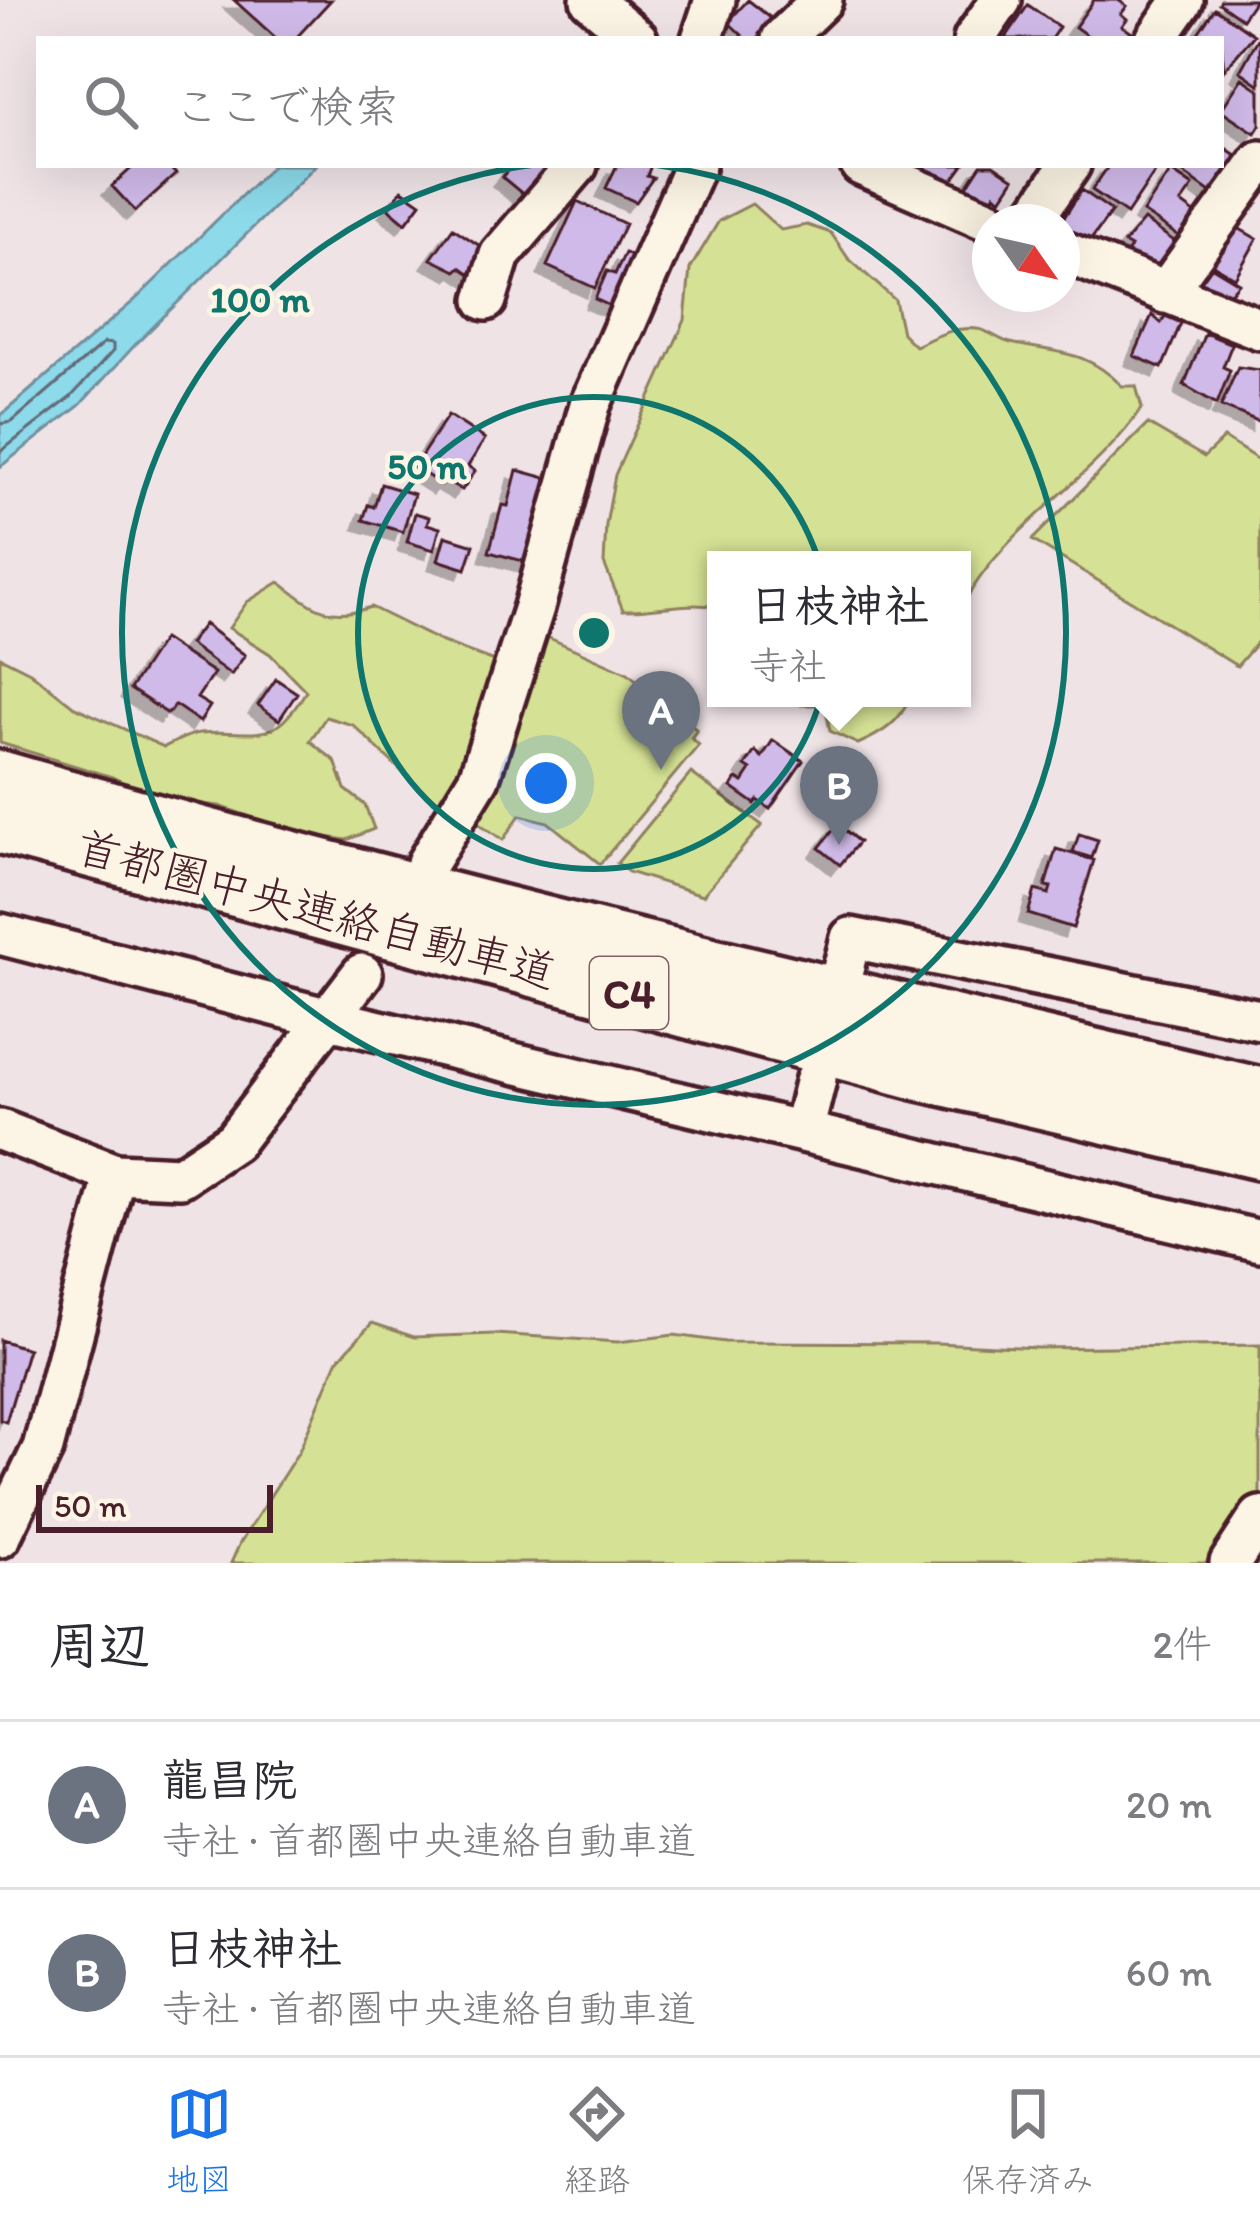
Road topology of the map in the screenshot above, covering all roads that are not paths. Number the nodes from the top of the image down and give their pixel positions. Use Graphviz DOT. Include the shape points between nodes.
graph roads {
  1 [pos="591,0"];
  2 [pos="715,0"];
  3 [pos="822,0"];
  4 [pos="1001,0"];
  5 [pos="1183,0"];
  6 [pos="633,36"];
  7 [pos="703,36"];
  8 [pos="785,36"];
  9 [pos="976,36"];
  10 [pos="1158,36"];
  11 [pos="1260,161"];
  12 [pos="574,168"];
  13 [pos="694,168"];
  14 [pos="876,168"];
  15 [pos="1068,168"];
  16 [pos="1043,204"];
  17 [pos="972,213"];
  18 [pos="1080,258"];
  19 [pos="1165,292"];
  20 [pos="486,300"];
  21 [pos="1260,329"];
  22 [pos="0,780"];
  23 [pos="0,824"];
  24 [pos="427,863"];
  25 [pos="0,934"];
  26 [pos="842,969"];
  27 [pos="362,974"];
  28 [pos="1260,988"];
  29 [pos="1203,1008"];
  30 [pos="325,1018"];
  31 [pos="1260,1020"];
  32 [pos="817,1079"];
  33 [pos="1260,1097"];
  34 [pos="0,1130"];
  35 [pos="803,1130"];
  36 [pos="1260,1150"];
  37 [pos="116,1174"];
  38 [pos="1260,1241"];
  39 [pos="1260,1516"];
  40 [pos="0,1537"];
  41 [pos="1230,1563"];
  1 -- 6 [label="street"];
  2 -- 7 [label="street"];
  3 -- 8 [label="street"];
  4 -- 9 [label="street"];
  5 -- 10 [label="street"];
  11 -- 19 [label="street"];
  12 -- 20 [label="street" via="500,255"];
  13 -- 24 [label="street" via="590,405 479,778"];
  14 -- 17 [label="street"];
  15 -- 16 [label="street"];
  18 -- 19 [label="street"];
  19 -- 21 [label="street"];
  22 -- 33 [label="highway, 首都圏中央連絡自動車道 / C4" via="638,949"];
  23 -- 36 [label="highway, 首都圏中央連絡自動車道 / C4" via="916,1070"];
  25 -- 30 [label="street"];
  26 -- 29 [label="street" via="851,938"];
  27 -- 30 [label="street"];
  28 -- 29 [label="street"];
  29 -- 31 [label="street"];
  30 -- 35 [label="street"];
  30 -- 37 [label="street" via="234,1141 180,1177"];
  32 -- 35 [label="street"];
  34 -- 37 [label="street"];
  35 -- 38 [label="street"];
  37 -- 40 [label="street" via="43,1448"];
  39 -- 41 [label="street"];
}
